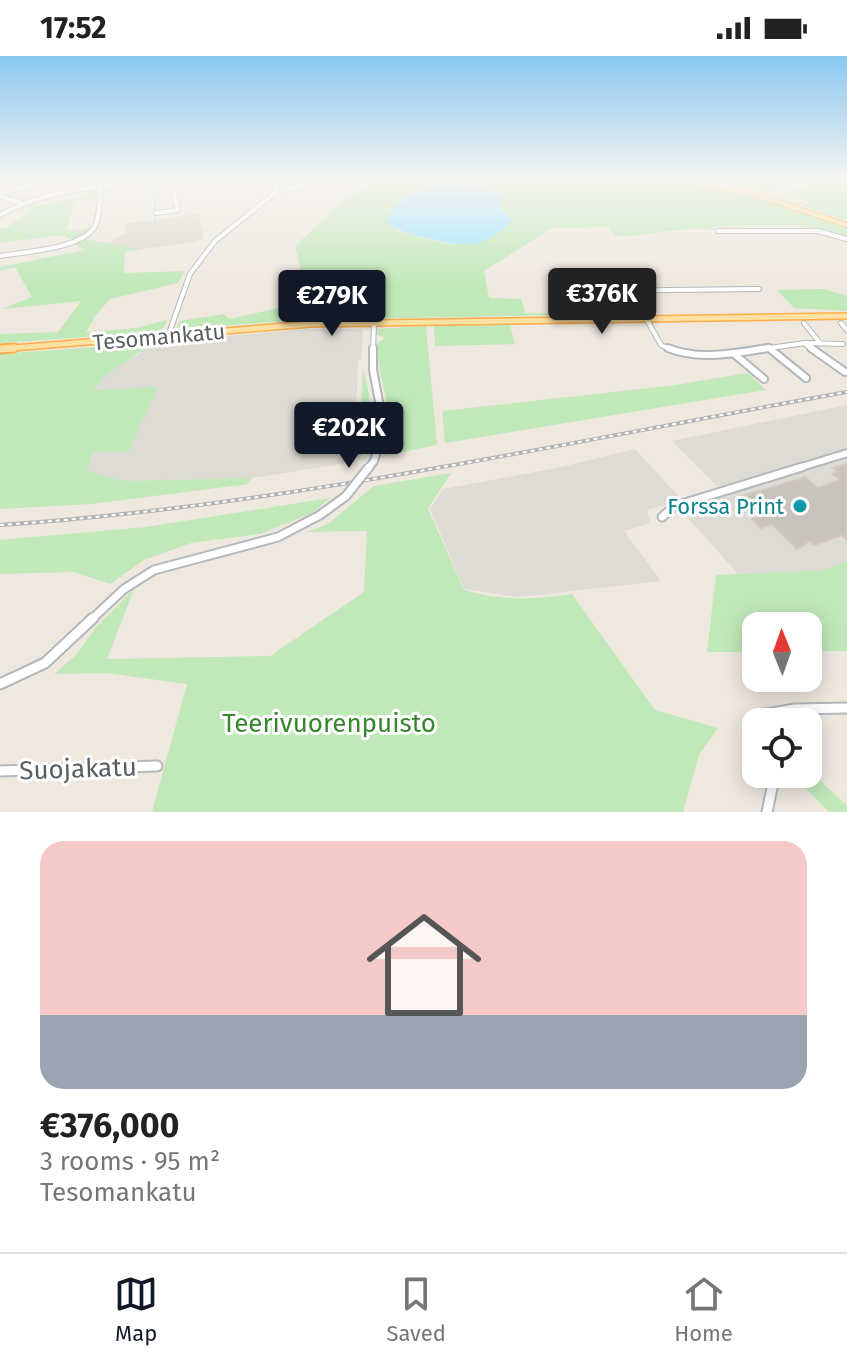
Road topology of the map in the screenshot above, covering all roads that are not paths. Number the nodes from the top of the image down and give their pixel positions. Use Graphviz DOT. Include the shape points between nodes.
graph roads {
  1 [pos="97,216"];
  2 [pos="246,216"];
  3 [pos="822,216"];
  4 [pos="847,225"];
  5 [pos="718,231"];
  6 [pos="847,239"];
  7 [pos="0,256"];
  8 [pos="570,288"];
  9 [pos="759,289"];
  10 [pos="631,291"];
  11 [pos="847,316"];
  12 [pos="646,319"];
  13 [pos="374,323"];
  14 [pos="804,323"];
  15 [pos="841,323"];
  16 [pos="847,330"];
  17 [pos="168,336"];
  18 [pos="804,343"];
  19 [pos="820,343"];
  20 [pos="843,344"];
  21 [pos="769,348"];
  22 [pos="0,349"];
  23 [pos="733,353"];
  24 [pos="845,372"];
  25 [pos="806,378"];
  26 [pos="764,379"];
  27 [pos="847,453"];
  28 [pos="662,517"];
  29 [pos="0,684"];
  30 [pos="822,708"];
  31 [pos="847,708"];
  32 [pos="157,766"];
  33 [pos="0,771"];
  34 [pos="772,788"];
  35 [pos="767,812"];
  1 -- 7 [label="street" via="89,234"];
  2 -- 17 [label="street" via="215,241 194,269"];
  3 -- 4 [label="main road"];
  5 -- 6 [label="street" via="818,231"];
  8 -- 10 [label="street"];
  9 -- 10 [label="street"];
  10 -- 12 [label="street"];
  11 -- 12 [label="main road, Tesomankatu"];
  12 -- 13 [label="main road, Tesomankatu"];
  12 -- 23 [label="street" via="668,349"];
  13 -- 17 [label="main road, Tesomankatu"];
  13 -- 29 [label="street, bridge" via="373,370 384,428 374,461 346,496 318,518 281,536 145,574 107,602 55,659"];
  14 -- 19 [label="street"];
  15 -- 16 [label="street"];
  17 -- 22 [label="main road, Tesomankatu"];
  18 -- 19 [label="street"];
  18 -- 21 [label="street"];
  18 -- 24 [label="street"];
  19 -- 20 [label="street"];
  21 -- 23 [label="street"];
  21 -- 25 [label="street"];
  23 -- 26 [label="street"];
  27 -- 28 [label="street" via="675,506"];
  30 -- 31 [label="street"];
  32 -- 33 [label="street, Suojakatu"];
  34 -- 35 [label="street"];
}
